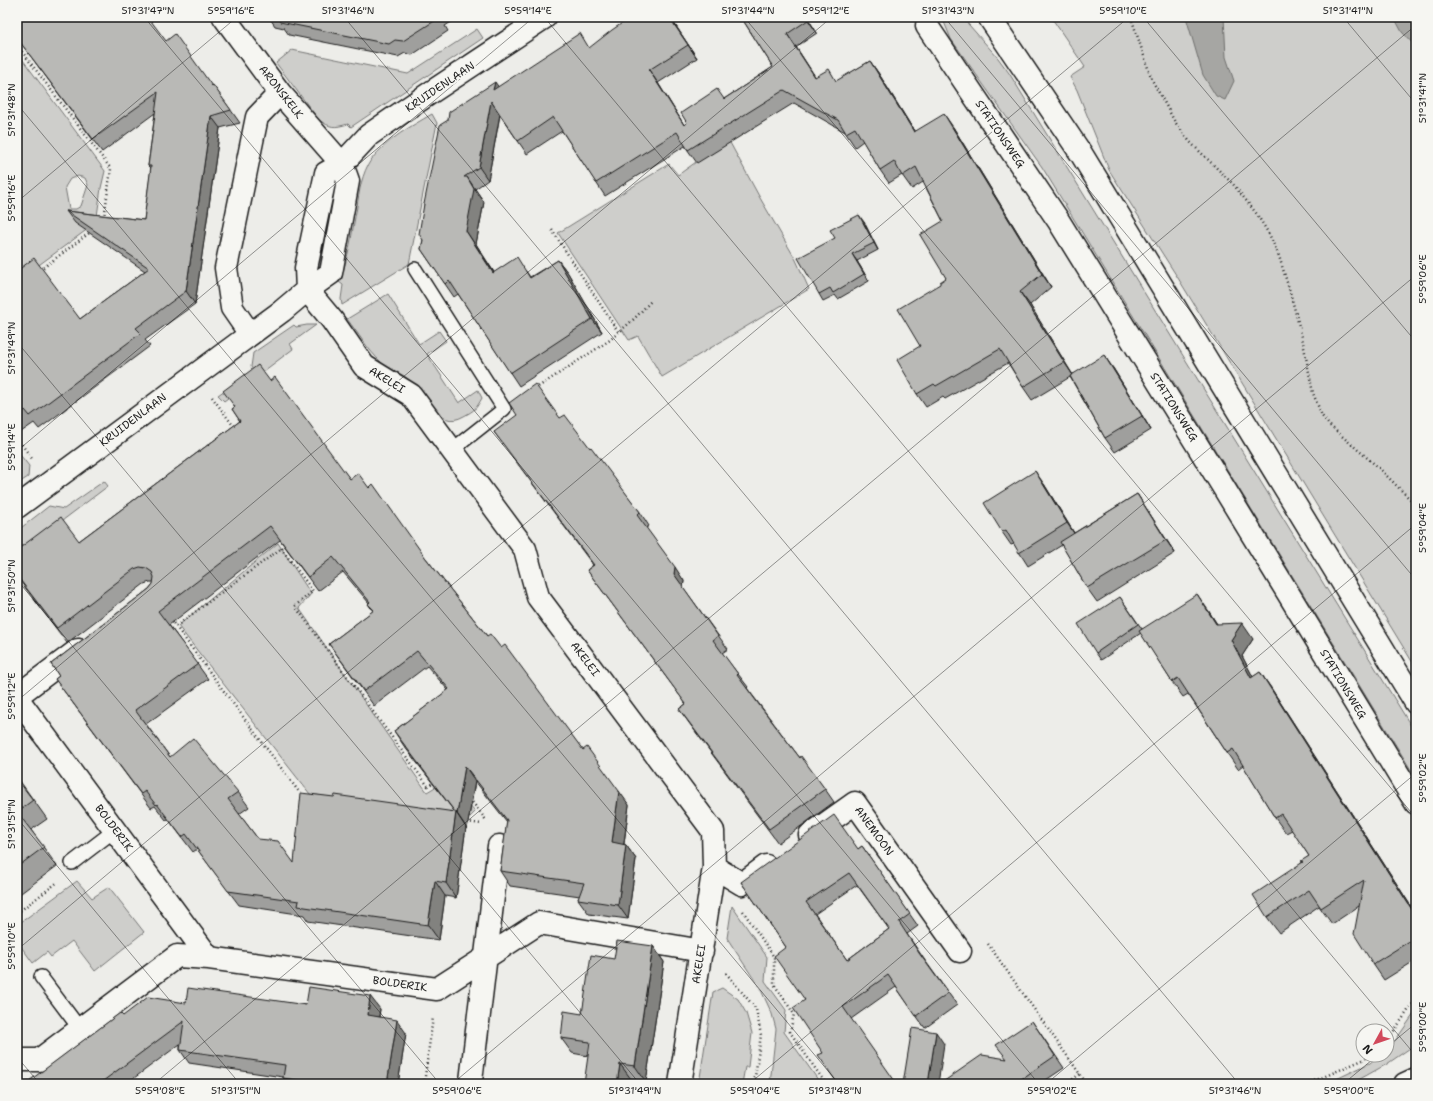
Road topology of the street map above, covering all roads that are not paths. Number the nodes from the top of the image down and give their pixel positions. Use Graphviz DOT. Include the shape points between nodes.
graph roads {
  1 [pos="224,17"];
  2 [pos="545,17"];
  3 [pos="928,17"];
  4 [pos="989,17"];
  5 [pos="280,93"];
  6 [pos="342,164"];
  7 [pos="415,269"];
  8 [pos="307,290"];
  9 [pos="250,334"];
  10 [pos="452,450"];
  11 [pos="17,507"];
  12 [pos="90,640"];
  13 [pos="17,697"];
  14 [pos="1416,703"];
  15 [pos="1416,803"];
  16 [pos="115,830"];
  17 [pos="499,846"];
  18 [pos="72,863"];
  19 [pos="714,867"];
  20 [pos="702,951"];
  21 [pos="960,951"];
  22 [pos="487,957"];
  23 [pos="209,958"];
  24 [pos="41,977"];
  25 [pos="80,1029"];
  26 [pos="17,1060"];
  27 [pos="471,1081"];
  28 [pos="680,1084"];
  1 -- 5 [label="street, ARONSKELK"];
  2 -- 6 [label="street, KRUIDENLAAN" via="369,135"];
  3 -- 15 [label="street, STATIONSWEG" via="927,26 1058,220"];
  4 -- 14 [label="street" via="1082,155"];
  5 -- 6 [label="street, ARONSKELK"];
  5 -- 9 [label="street" via="257,117 226,268 232,308"];
  6 -- 8 [label="street, KRUIDENLAAN" via="348,181 331,273"];
  7 -- 10 [label="lane" via="504,409"];
  8 -- 9 [label="street, KRUIDENLAAN"];
  8 -- 10 [label="street, AKELEI" via="364,366 411,396"];
  9 -- 11 [label="street, KRUIDENLAAN"];
  10 -- 19 [label="street, AKELEI" via="525,549 538,597 713,831"];
  12 -- 13 [label="street, BOLDERIK"];
  13 -- 16 [label="street, BOLDERIK"];
  16 -- 18 [label="lane"];
  16 -- 23 [label="street, BOLDERIK"];
  17 -- 22 [label="street"];
  19 -- 20 [label="street, AKELEI"];
  19 -- 21 [label="street, ANEMOON" via="742,884 856,803"];
  20 -- 22 [label="street, BOLDERIK" via="538,924"];
  20 -- 28 [label="street, AKELEI"];
  22 -- 23 [label="street, BOLDERIK" via="437,989"];
  22 -- 27 [label="street"];
  23 -- 25 [label="street, BOLDERIK" via="177,956"];
  24 -- 25 [label="lane"];
  25 -- 26 [label="street, BOLDERIK" via="39,1060"];
}
